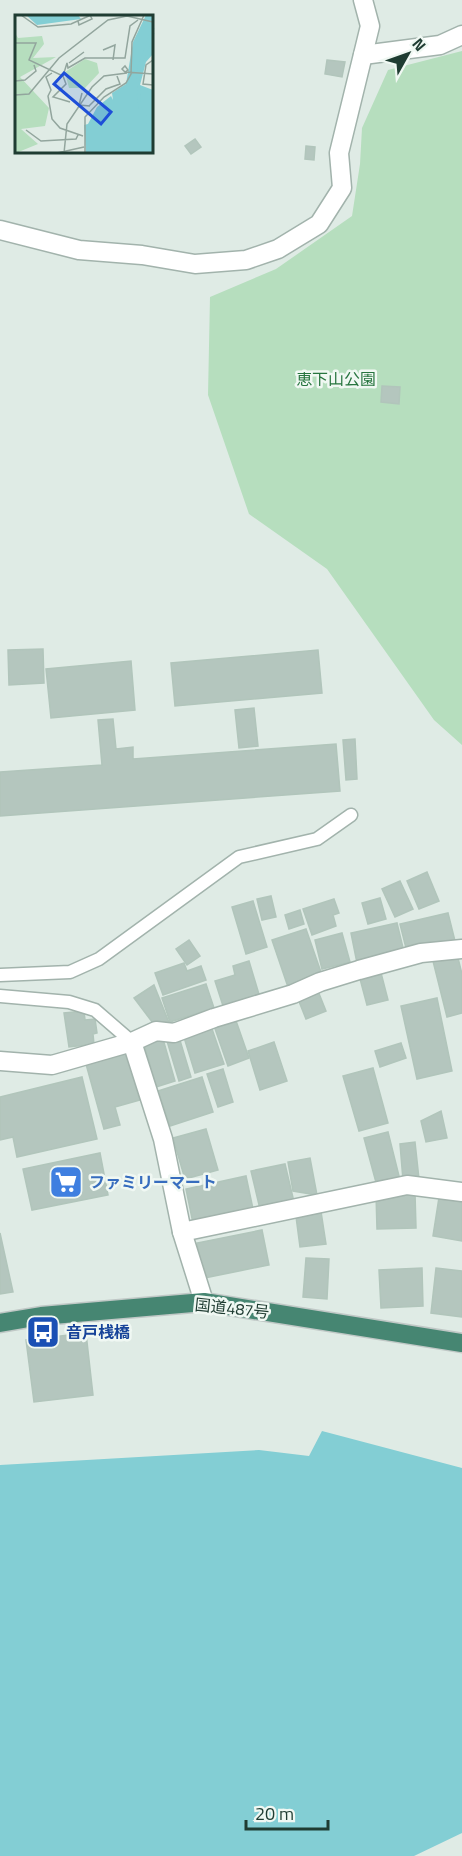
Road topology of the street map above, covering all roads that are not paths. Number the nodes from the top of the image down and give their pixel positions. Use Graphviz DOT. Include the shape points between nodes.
graph roads {
  1 [pos="363,0"];
  2 [pos="462,35"];
  3 [pos="363,55"];
  4 [pos="0,230"];
  5 [pos="351,815"];
  6 [pos="462,949"];
  7 [pos="0,975"];
  8 [pos="0,996"];
  9 [pos="132,1042"];
  10 [pos="0,1061"];
  11 [pos="462,1192"];
  12 [pos="182,1232"];
  13 [pos="204,1302"];
  14 [pos="0,1323"];
  15 [pos="462,1343"];
  1 -- 3 [label="street" via="370,26"];
  2 -- 3 [label="street" via="440,45"];
  3 -- 4 [label="street" via="339,153 342,188 319,224 278,249 246,260 195,264 79,250"];
  5 -- 7 [label="lane" via="317,838 239,857 99,959 70,972"];
  6 -- 9 [label="street" via="421,953 359,970 174,1033 156,1031"];
  8 -- 9 [label="lane" via="69,1002 94,1010"];
  9 -- 10 [label="street" via="52,1065"];
  9 -- 12 [label="street" via="163,1138"];
  11 -- 12 [label="street" via="407,1185"];
  12 -- 13 [label="street"];
  13 -- 14 [label="highway, 国道487号"];
  13 -- 15 [label="highway, 国道487号"];
}
